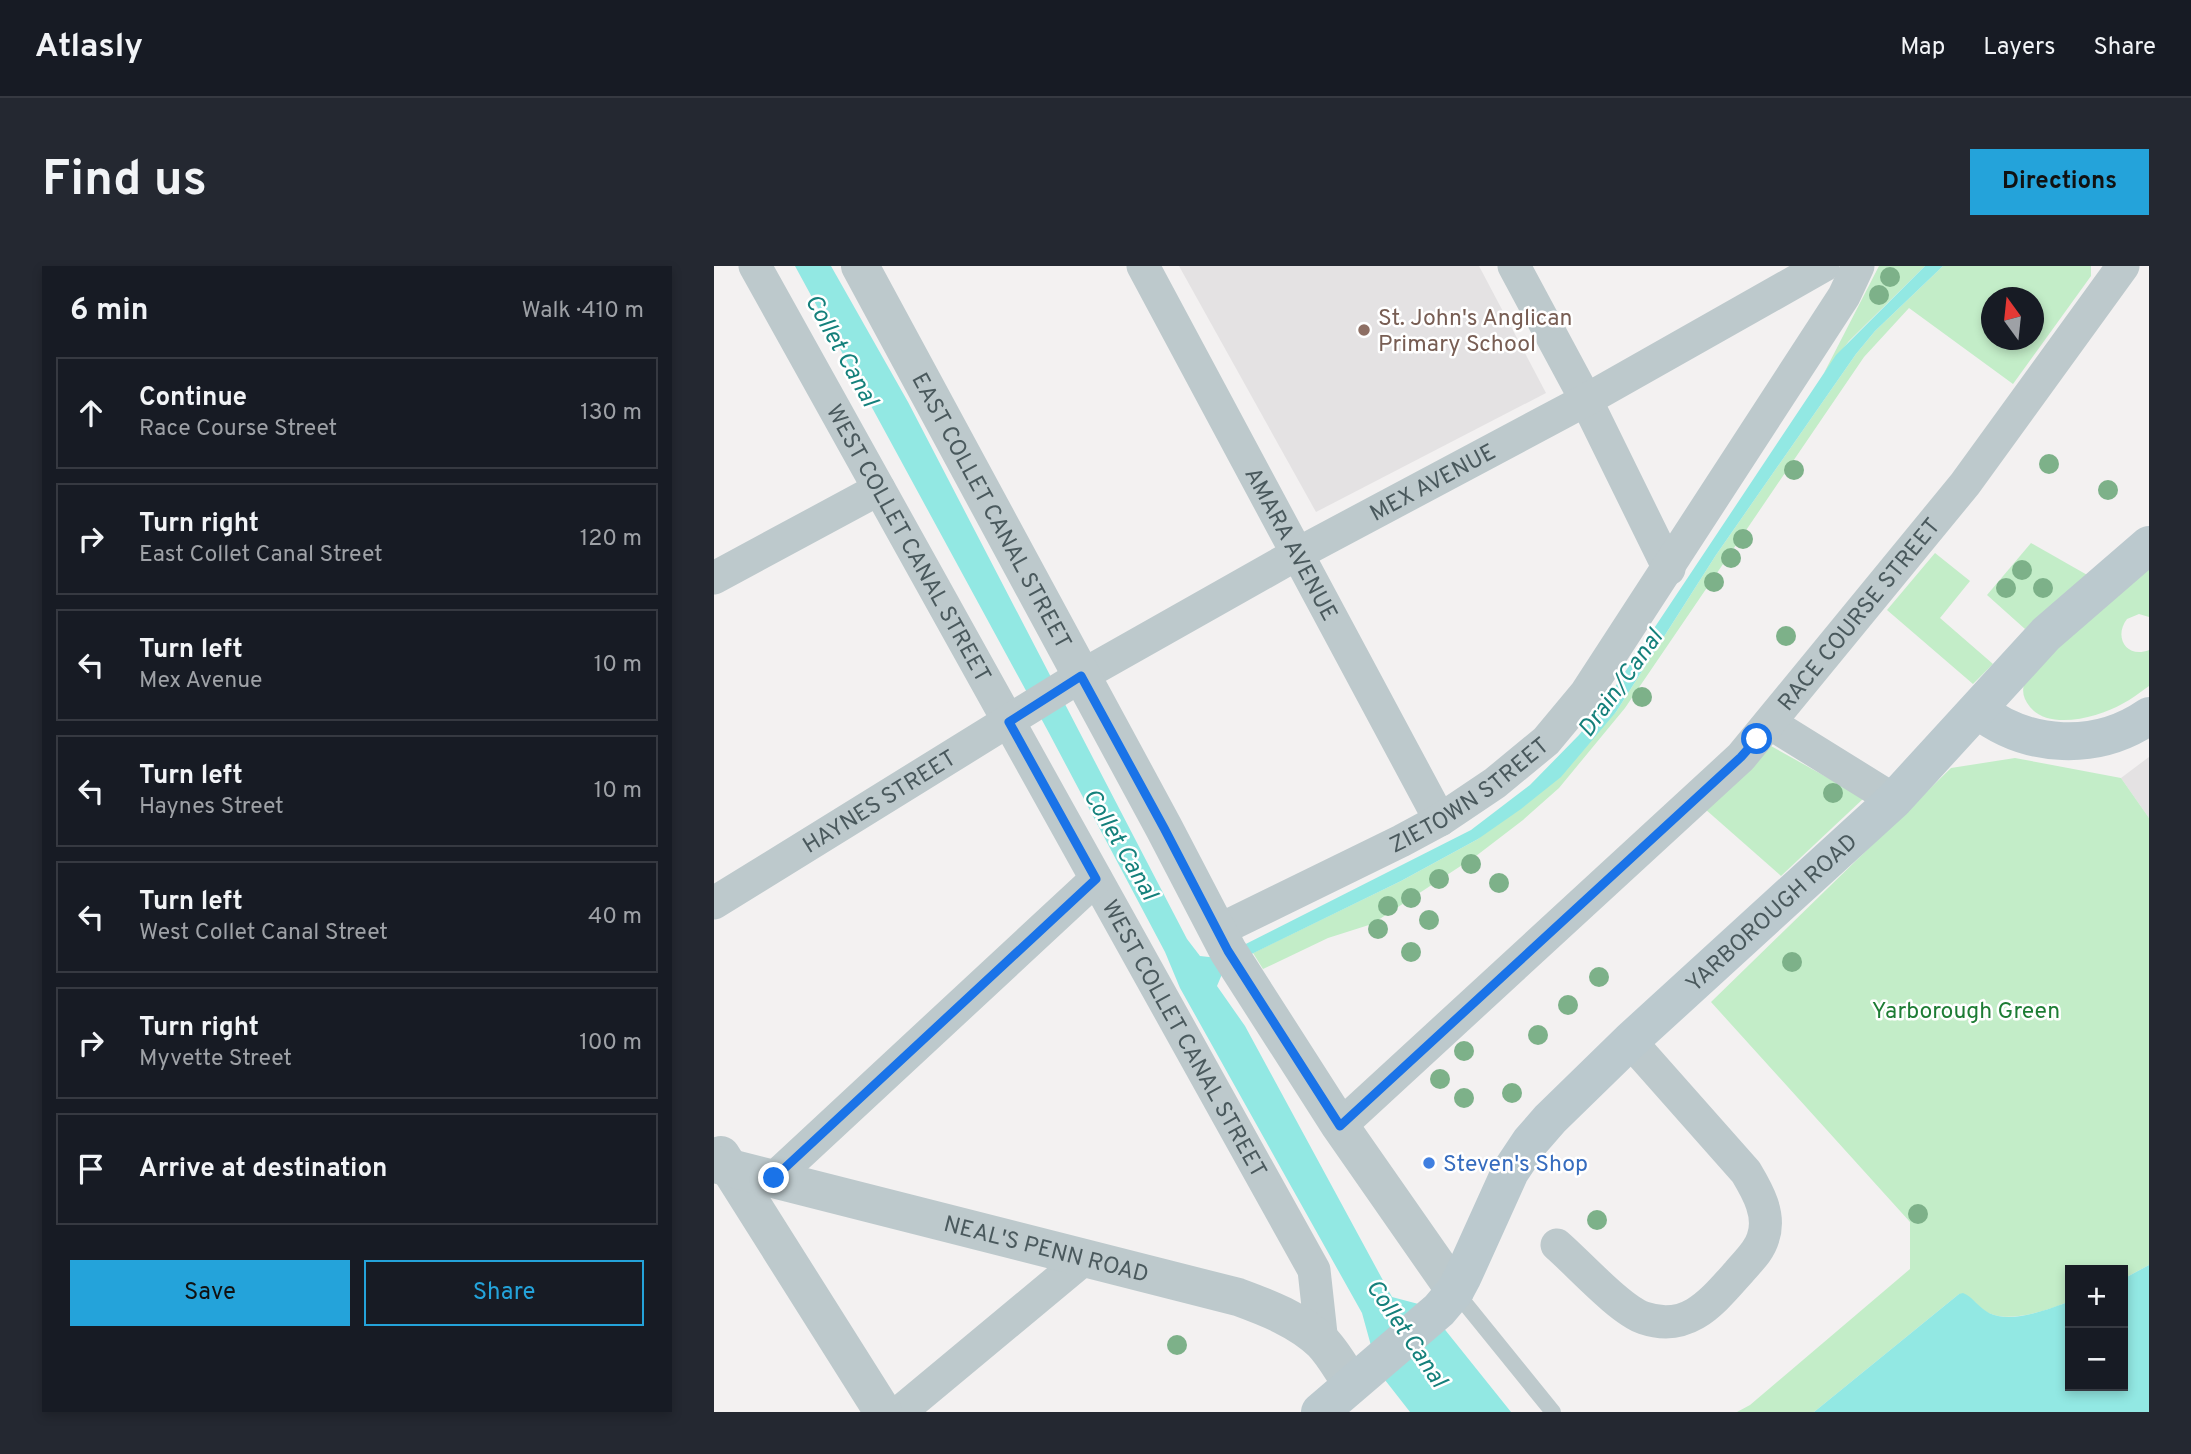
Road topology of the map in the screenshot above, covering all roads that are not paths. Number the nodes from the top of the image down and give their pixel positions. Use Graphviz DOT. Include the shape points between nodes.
graph roads {
  1 [pos="755,266"];
  2 [pos="860,266"];
  3 [pos="1143,266"];
  4 [pos="1514,266"];
  5 [pos="1823,266"];
  6 [pos="1858,266"];
  7 [pos="2123,266"];
  8 [pos="1586,400"];
  9 [pos="878,488"];
  10 [pos="2149,545"];
  11 [pos="1297,554"];
  12 [pos="1669,569"];
  13 [pos="714,578"];
  14 [pos="1045,698"];
  15 [pos="1978,710"];
  16 [pos="2149,716"];
  17 [pos="1770,723"];
  18 [pos="1894,800"];
  19 [pos="1440,820"];
  20 [pos="1096,879"];
  21 [pos="714,903"];
  22 [pos="1227,949"];
  23 [pos="1630,1041"];
  24 [pos="1340,1126"];
  25 [pos="717,1163"];
  26 [pos="774,1178"];
  27 [pos="1558,1245"];
  28 [pos="1085,1258"];
  29 [pos="1447,1301"];
  30 [pos="1322,1343"];
  31 [pos="1340,1396"];
  32 [pos="883,1412"];
  33 [pos="900,1412"];
  34 [pos="1553,1412"];
  1 -- 9 [label="street, WEST COLLET CANAL STREET"];
  2 -- 14 [label="street, EAST COLLET CANAL STREET"];
  3 -- 11 [label="street, AMARA AVENUE"];
  4 -- 8 [label="street"];
  5 -- 8 [label="street, MEX AVENUE"];
  6 -- 12 [label="street, ZIETOWN STREET" via="1844,296"];
  7 -- 17 [label="street, RACE COURSE STREET" via="1965,484"];
  8 -- 11 [label="street, MEX AVENUE"];
  8 -- 12 [label="street"];
  9 -- 13 [label="street"];
  9 -- 14 [label="street, WEST COLLET CANAL STREET"];
  10 -- 15 [label="main road, YARBOROUGH ROAD" via="2046,634"];
  11 -- 14 [label="street, MEX AVENUE"];
  11 -- 19 [label="street, AMARA AVENUE"];
  12 -- 19 [label="street, ZIETOWN STREET" via="1566,719 1522,762"];
  14 -- 20 [label="street, WEST COLLET CANAL STREET"];
  14 -- 21 [label="street, HAYNES STREET"];
  14 -- 22 [label="street, EAST COLLET CANAL STREET" via="1164,828"];
  15 -- 16 [label="main road" via="2015,732 2072,742 2101,739"];
  15 -- 18 [label="main road, YARBOROUGH ROAD"];
  17 -- 18 [label="street"];
  17 -- 24 [label="street, RACE COURSE STREET" via="1731,766"];
  18 -- 23 [label="main road, YARBOROUGH ROAD"];
  19 -- 22 [label="street, ZIETOWN STREET"];
  20 -- 26 [label="street"];
  20 -- 30 [label="street, WEST COLLET CANAL STREET" via="1314,1270"];
  22 -- 24 [label="street, EAST COLLET CANAL STREET"];
  23 -- 27 [label="street" via="1746,1172 1766,1218 1763,1237 1756,1252 1708,1307 1688,1318 1664,1322 1642,1318 1622,1304"];
  23 -- 29 [label="main road, YARBOROUGH ROAD" via="1550,1119 1518,1160"];
  24 -- 29 [label="street, EAST COLLET CANAL STREET"];
  25 -- 26 [label="street, NEAL'S PENN ROAD"];
  25 -- 32 [label="street"];
  26 -- 28 [label="street, NEAL'S PENN ROAD"];
  28 -- 30 [label="street, NEAL'S PENN ROAD" via="1267,1307"];
  28 -- 33 [label="street"];
  29 -- 31 [label="main road"];
  29 -- 34 [label="lane"];
  30 -- 31 [label="street, NEAL'S PENN ROAD"];
}
